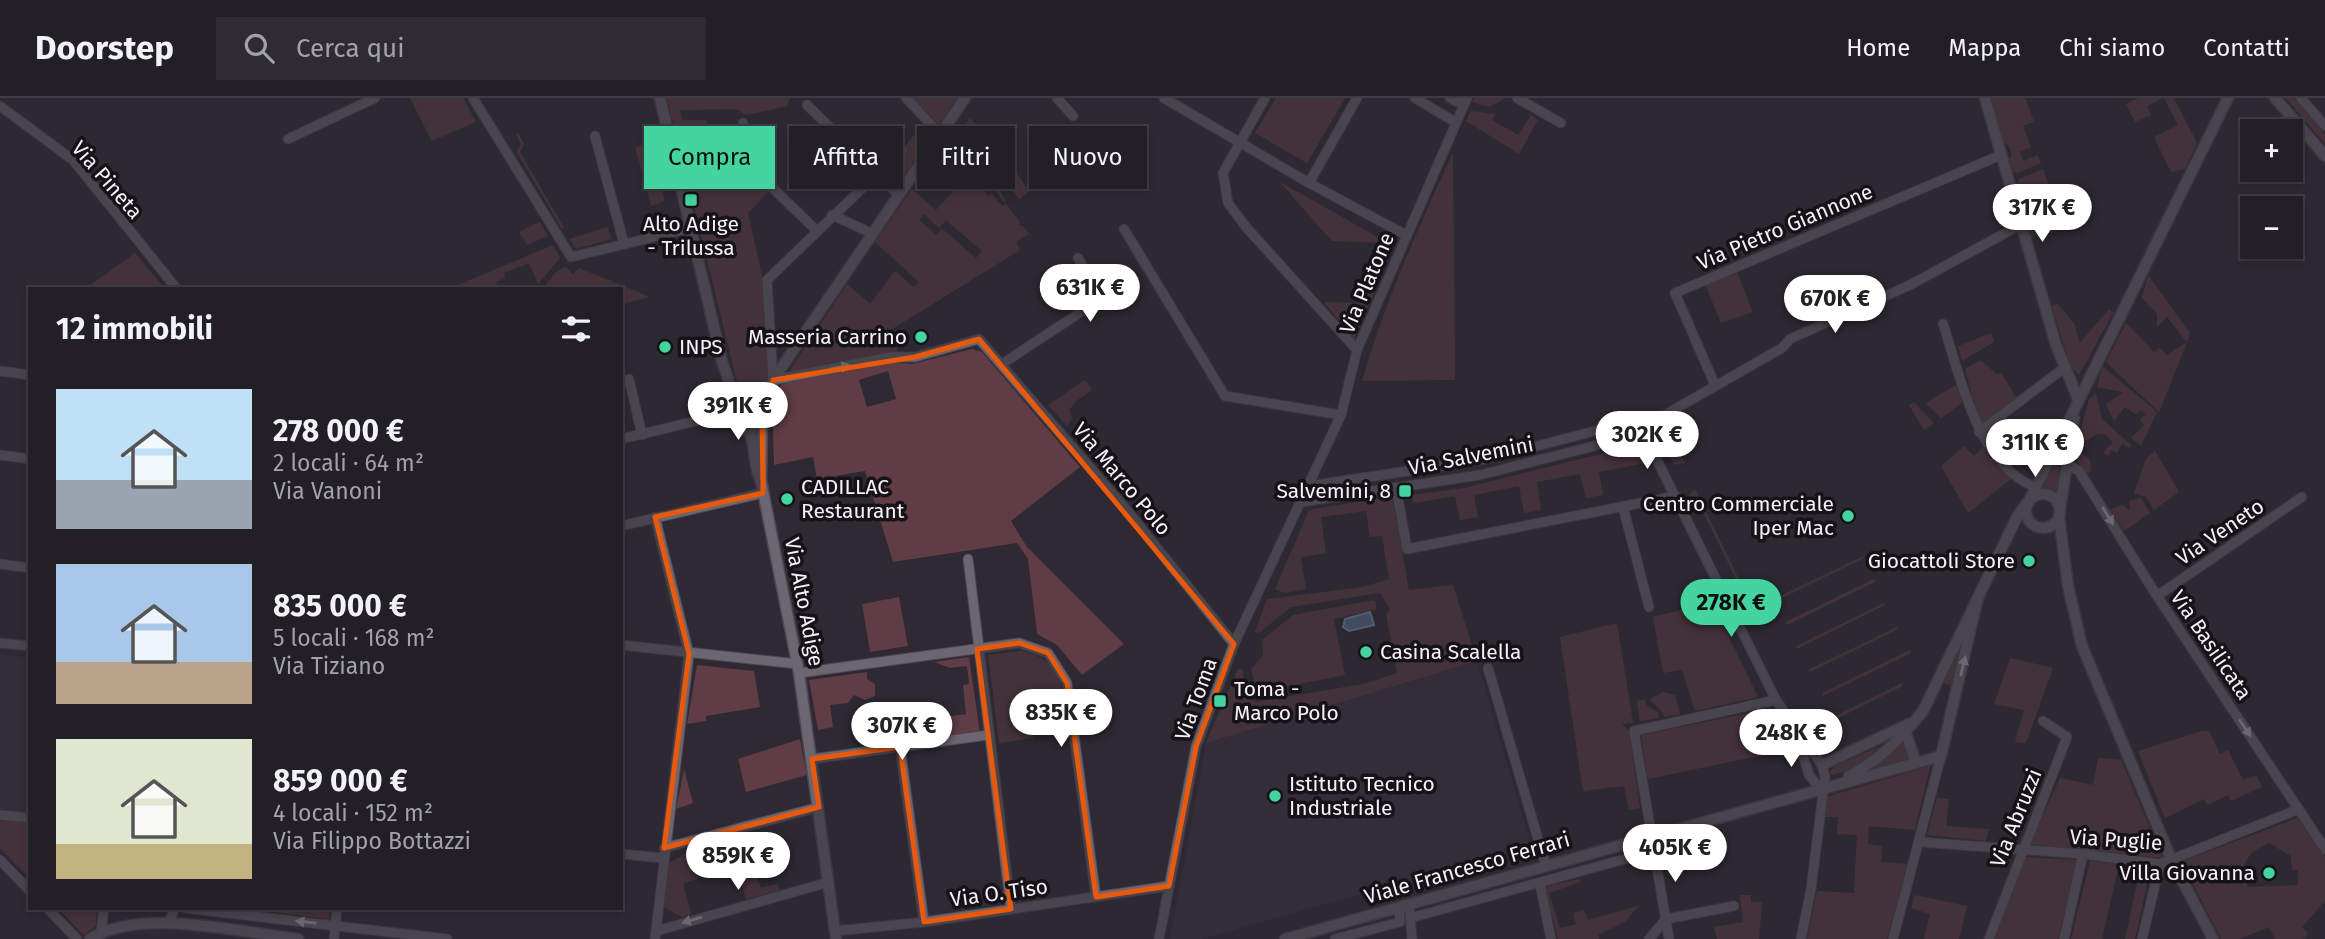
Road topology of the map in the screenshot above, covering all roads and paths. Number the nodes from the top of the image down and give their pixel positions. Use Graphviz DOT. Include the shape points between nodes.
graph roads {
  1 [pos="375,98"];
  2 [pos="473,98"];
  3 [pos="660,98"];
  4 [pos="906,98"];
  5 [pos="965,98"];
  6 [pos="1057,98"];
  7 [pos="1164,98"];
  8 [pos="1265,98"];
  9 [pos="1357,98"];
  10 [pos="1415,98"];
  11 [pos="1450,98"];
  12 [pos="1517,98"];
  13 [pos="1985,98"];
  14 [pos="2228,98"];
  15 [pos="2275,98"];
  16 [pos="2301,98"];
  17 [pos="1465,101"];
  18 [pos="807,104"];
  19 [pos="0,106"];
  20 [pos="1073,116"];
  21 [pos="1455,122"];
  22 [pos="1561,122"];
  23 [pos="743,123"];
  24 [pos="829,126"];
  25 [pos="932,126"];
  26 [pos="946,126"];
  27 [pos="2325,126"];
  28 [pos="595,136"];
  29 [pos="288,139"];
  30 [pos="1240,142"];
  31 [pos="2001,155"];
  32 [pos="2325,156"];
  33 [pos="917,168"];
  34 [pos="1308,183"];
  35 [pos="860,189"];
  36 [pos="893,189"];
  37 [pos="899,195"];
  38 [pos="832,215"];
  39 [pos="2020,225"];
  40 [pos="691,228"];
  41 [pos="1124,229"];
  42 [pos="816,230"];
  43 [pos="871,233"];
  44 [pos="1406,235"];
  45 [pos="624,244"];
  46 [pos="1078,258"];
  47 [pos="175,287"];
  48 [pos="1943,324"];
  49 [pos="1357,351"];
  50 [pos="1002,364"];
  51 [pos="2064,368"];
  52 [pos="0,371"];
  53 [pos="28,375"];
  54 [pos="625,380"];
  55 [pos="772,383"];
  56 [pos="729,384"];
  57 [pos="1715,385"];
  58 [pos="2077,402"];
  59 [pos="750,410"];
  60 [pos="1341,415"];
  61 [pos="708,418"];
  62 [pos="744,428"];
  63 [pos="1643,431"];
  64 [pos="1979,432"];
  65 [pos="642,435"];
  66 [pos="623,439"];
  67 [pos="2053,452"];
  68 [pos="0,455"];
  69 [pos="28,459"];
  70 [pos="2067,460"];
  71 [pos="1309,486"];
  72 [pos="762,487"];
  73 [pos="1396,487"];
  74 [pos="2035,487"];
  75 [pos="1676,496"];
  76 [pos="2302,497"];
  77 [pos="2028,501"];
  78 [pos="1301,502"];
  79 [pos="1623,507"];
  80 [pos="2060,513"];
  81 [pos="655,517"];
  82 [pos="623,525"];
  83 [pos="2038,528"];
  84 [pos="2005,541"];
  85 [pos="2063,547"];
  86 [pos="968,559"];
  87 [pos="0,564"];
  88 [pos="28,568"];
  89 [pos="2157,596"];
  90 [pos="1978,597"];
  91 [pos="1649,607"];
  92 [pos="0,643"];
  93 [pos="1234,644"];
  94 [pos="623,645"];
  95 [pos="28,646"];
  96 [pos="977,649"];
  97 [pos="689,654"];
  98 [pos="798,668"];
  99 [pos="1488,668"];
  100 [pos="1935,686"];
  101 [pos="1957,692"];
  102 [pos="1776,700"];
  103 [pos="2043,721"];
  104 [pos="1914,722"];
  105 [pos="1795,729"];
  106 [pos="1906,734"];
  107 [pos="988,735"];
  108 [pos="900,747"];
  109 [pos="1941,756"];
  110 [pos="812,759"];
  111 [pos="1916,762"];
  112 [pos="1822,765"];
  113 [pos="1821,790"];
  114 [pos="819,807"];
  115 [pos="2299,809"];
  116 [pos="0,815"];
  117 [pos="28,818"];
  118 [pos="1651,835"];
  119 [pos="1920,842"];
  120 [pos="2325,849"];
  121 [pos="2022,850"];
  122 [pos="1654,851"];
  123 [pos="663,853"];
  124 [pos="623,854"];
  125 [pos="2083,854"];
  126 [pos="0,860"];
  127 [pos="2172,861"];
  128 [pos="2160,864"];
  129 [pos="1546,866"];
  130 [pos="829,882"];
  131 [pos="1540,884"];
  132 [pos="1169,886"];
  133 [pos="28,889"];
  134 [pos="1096,897"];
  135 [pos="1404,906"];
  136 [pos="1734,906"];
  137 [pos="1011,909"];
  138 [pos="49,910"];
  139 [pos="104,910"];
  140 [pos="174,910"];
  141 [pos="203,910"];
  142 [pos="338,910"];
  143 [pos="1410,918"];
  144 [pos="1666,919"];
  145 [pos="923,922"];
  146 [pos="168,923"];
  147 [pos="335,925"];
  148 [pos="101,932"];
  149 [pos="655,935"];
  150 [pos="835,935"];
  151 [pos="1314,935"];
  152 [pos="77,939"];
  153 [pos="90,939"];
  154 [pos="298,939"];
  155 [pos="334,939"];
  156 [pos="447,939"];
  157 [pos="1159,939"];
  158 [pos="1285,939"];
  159 [pos="1335,939"];
  160 [pos="1412,939"];
  161 [pos="1552,939"];
  162 [pos="1649,939"];
  163 [pos="1669,939"];
  164 [pos="1801,939"];
  165 [pos="1893,939"];
  166 [pos="1989,939"];
  167 [pos="2064,939"];
  168 [pos="2142,939"];
  169 [pos="2213,939"];
  1 -- 29 [label="street"];
  2 -- 45 [label="street" via="571,257"];
  3 -- 40 [label="street, Via Alto Adige"];
  4 -- 25 [label="street"];
  5 -- 26 [label="street"];
  6 -- 20 [label="street"];
  7 -- 30 [label="street"];
  8 -- 30 [label="street"];
  9 -- 34 [label="street"];
  10 -- 21 [label="street"];
  11 -- 17 [label="street"];
  12 -- 22 [label="street"];
  13 -- 31 [label="street"];
  14 -- 58 [label="street"];
  15 -- 32 [label="street"];
  16 -- 27 [label="street"];
  17 -- 21 [label="street, Via Platone"];
  18 -- 24 [label="street"];
  19 -- 47 [label="street, Via Pineta" via="73,160"];
  21 -- 44 [label="street, Via Platone"];
  23 -- 42 [label="street" via="755,171"];
  28 -- 45 [label="street"];
  30 -- 34 [label="street"];
  30 -- 49 [label="street" via="1223,173 1228,203"];
  31 -- 39 [label="street"];
  31 -- 57 [label="street, Via Pietro Giannone" via="1675,293"];
  33 -- 37 [label="street"];
  34 -- 44 [label="street"];
  35 -- 38 [label="street"];
  36 -- 37 [label="street"];
  37 -- 43 [label="street"];
  38 -- 42 [label="street"];
  38 -- 43 [label="street"];
  39 -- 51 [label="street"];
  39 -- 57 [label="street" via="1910,285 1790,340"];
  40 -- 45 [label="street"];
  40 -- 56 [label="street, Via Alto Adige"];
  41 -- 60 [label="street" via="1225,396"];
  42 -- 55 [label="street" via="767,280"];
  43 -- 55 [label="street"];
  44 -- 49 [label="street, Via Platone"];
  46 -- 50 [label="street" via="1102,298"];
  48 -- 64 [label="street"];
  49 -- 60 [label="street, Via Platone"];
  55 -- 50 [label="street, Via Marco Polo, one-way" via="915,357 979,339"];
  50 -- 93 [label="street, Via Marco Polo"];
  51 -- 58 [label="street"];
  51 -- 64 [label="street"];
  52 -- 53 [label="street"];
  54 -- 65 [label="street"];
  55 -- 59 [label="street"];
  56 -- 59 [label="street, Via Alto Adige"];
  56 -- 61 [label="street" via="723,402"];
  57 -- 63 [label="street"];
  58 -- 67 [label="street"];
  58 -- 70 [label="street"];
  59 -- 61 [label="street"];
  59 -- 62 [label="street, Via Alto Adige" via="737,421"];
  59 -- 62 [label="street" via="757,426"];
  59 -- 72 [label="street, Via Alto Adige"];
  60 -- 71 [label="street, Via Platone"];
  61 -- 62 [label="street" via="733,420"];
  61 -- 65 [label="street"];
  62 -- 72 [label="street, Via Alto Adige" via="752,436 754,470"];
  63 -- 71 [label="street, Via Salvemini" via="1637,420 1487,458"];
  63 -- 73 [label="street, Via Salvemini" via="1480,475"];
  63 -- 75 [label="street"];
  64 -- 74 [label="street" via="2017,478"];
  65 -- 66 [label="street"];
  67 -- 70 [label="street" via="2061,452"];
  67 -- 74 [label="street"];
  68 -- 69 [label="street"];
  70 -- 80 [label="street"];
  70 -- 89 [label="street, Via Basilicata, one-way" via="2079,471"];
  71 -- 78 [label="street, Via Toma"];
  72 -- 81 [label="street"];
  72 -- 98 [label="street, Via Alto Adige"];
  73 -- 78 [label="street, Via Salvemini"];
  73 -- 79 [label="street" via="1407,549"];
  74 -- 77 [label="street"];
  75 -- 79 [label="street"];
  75 -- 102 [label="street"];
  76 -- 89 [label="street, Via Veneto"];
  77 -- 80 [label="street" via="2040,493 2052,496"];
  77 -- 83 [label="street" via="2027,520"];
  77 -- 84 [label="street"];
  78 -- 93 [label="street, Via Toma"];
  79 -- 91 [label="street"];
  80 -- 83 [label="street" via="2052,525"];
  80 -- 85 [label="street"];
  81 -- 82 [label="street"];
  81 -- 97 [label="street"];
  83 -- 84 [label="street" via="2020,530"];
  83 -- 85 [label="street" via="2053,534"];
  84 -- 90 [label="street"];
  85 -- 127 [label="street" via="2082,646"];
  86 -- 96 [label="street"];
  87 -- 88 [label="street"];
  89 -- 115 [label="street, Via Basilicata, one-way"];
  90 -- 100 [label="street, Viale Francesco Ferrari"];
  101 -- 90 [label="street, one-way"];
  92 -- 95 [label="street"];
  93 -- 132 [label="street, Via Toma" via="1196,747"];
  94 -- 97 [label="street"];
  96 -- 98 [label="street"];
  96 -- 107 [label="street"];
  96 -- 134 [label="street" via="1019,643 1048,653 1067,683"];
  97 -- 98 [label="street"];
  97 -- 123 [label="street"];
  98 -- 110 [label="street, Via Alto Adige"];
  99 -- 129 [label="street"];
  100 -- 101 [label="street"];
  100 -- 104 [label="street, Viale Francesco Ferrari"];
  101 -- 109 [label="street"];
  102 -- 105 [label="street"];
  102 -- 118 [label="street" via="1634,732"];
  103 -- 121 [label="street, Via Abruzzi" via="2067,737"];
  104 -- 106 [label="street, Viale Francesco Ferrari"];
  104 -- 112 [label="street"];
  105 -- 112 [label="street"];
  105 -- 113 [label="street" via="1809,775"];
  106 -- 111 [label="street"];
  106 -- 113 [label="street, Viale Francesco Ferrari" via="1864,768"];
  107 -- 108 [label="street"];
  107 -- 137 [label="street"];
  108 -- 110 [label="street"];
  108 -- 145 [label="street"];
  109 -- 111 [label="street, Viale Francesco Ferrari"];
  109 -- 119 [label="street"];
  110 -- 114 [label="street, Via Alto Adige"];
  111 -- 113 [label="street, Viale Francesco Ferrari"];
  112 -- 113 [label="street" via="1825,778"];
  113 -- 118 [label="street, Viale Francesco Ferrari"];
  113 -- 164 [label="street"];
  114 -- 123 [label="street"];
  114 -- 130 [label="street, Via Alto Adige"];
  115 -- 120 [label="street, Via Basilicata"];
  115 -- 127 [label="street, Via Puglie"];
  116 -- 117 [label="street"];
  118 -- 122 [label="street"];
  118 -- 129 [label="street, Viale Francesco Ferrari"];
  119 -- 121 [label="street, Via Puglie"];
  119 -- 165 [label="street"];
  121 -- 125 [label="street, Via Puglie"];
  121 -- 166 [label="street, Via Abruzzi"];
  122 -- 131 [label="street"];
  122 -- 144 [label="street"];
  123 -- 124 [label="street"];
  123 -- 149 [label="street"];
  125 -- 128 [label="street, Via Puglie"];
  125 -- 167 [label="street"];
  126 -- 133 [label="street"];
  127 -- 128 [label="street, Via Puglie"];
  127 -- 169 [label="street"];
  128 -- 168 [label="street"];
  129 -- 135 [label="street, Viale Francesco Ferrari"];
  130 -- 149 [label="street, one-way"];
  130 -- 150 [label="street, Via Alto Adige"];
  131 -- 143 [label="street"];
  131 -- 161 [label="street"];
  132 -- 134 [label="street, Via O. Tiso"];
  132 -- 157 [label="street, Via Toma"];
  134 -- 137 [label="street, Via O. Tiso"];
  135 -- 143 [label="street"];
  135 -- 151 [label="street, Viale Francesco Ferrari"];
  135 -- 159 [label="street" via="1400,922"];
  136 -- 144 [label="street"];
  137 -- 145 [label="street, Via O. Tiso"];
  138 -- 152 [label="street"];
  139 -- 148 [label="street"];
  140 -- 146 [label="street"];
  147 -- 141 [label="street, one-way"];
  142 -- 147 [label="street"];
  143 -- 160 [label="street"];
  144 -- 162 [label="street"];
  144 -- 163 [label="street"];
  145 -- 150 [label="street, Via O. Tiso"];
  146 -- 148 [label="street" via="129,923"];
  146 -- 154 [label="street"];
  147 -- 155 [label="street"];
  147 -- 156 [label="street"];
  148 -- 153 [label="street"];
  151 -- 158 [label="street, Viale Francesco Ferrari"];
}
